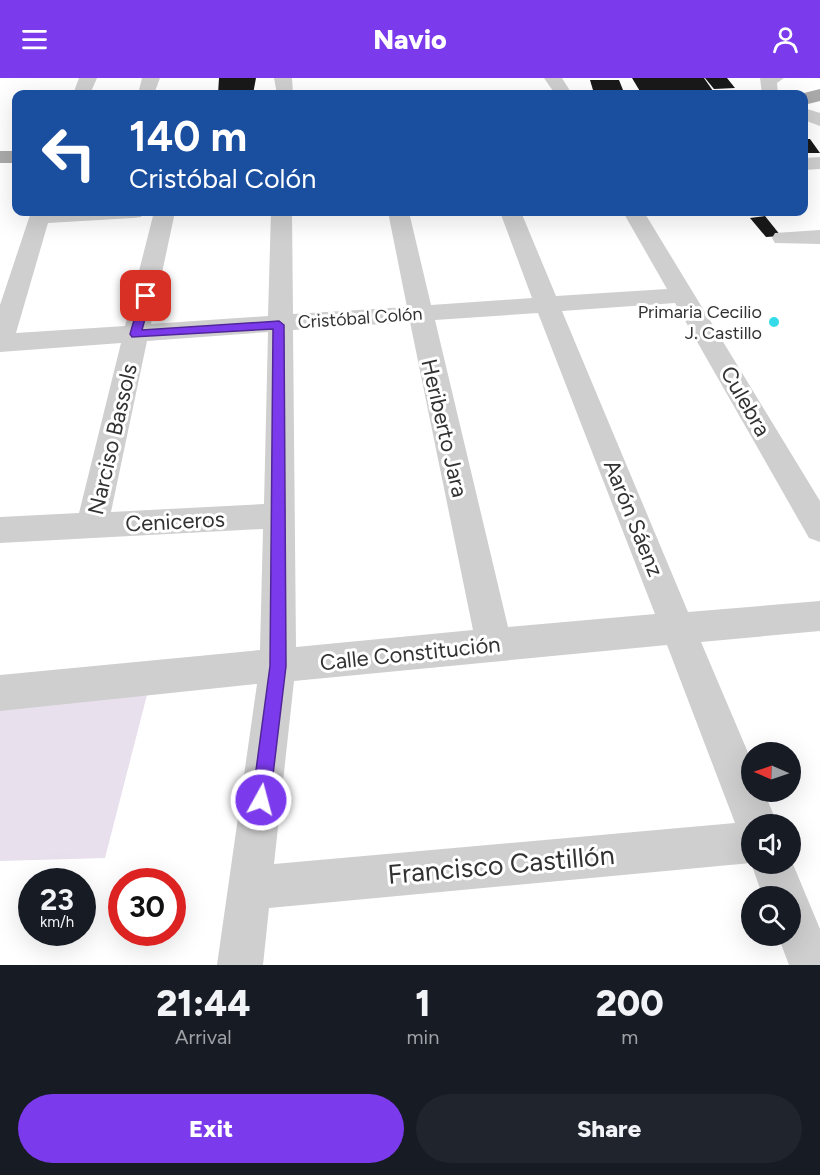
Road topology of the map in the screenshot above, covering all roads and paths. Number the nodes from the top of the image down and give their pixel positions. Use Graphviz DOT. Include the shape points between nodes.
graph roads {
  1 [pos="767,78"];
  2 [pos="775,78"];
  3 [pos="39,216"];
  4 [pos="163,216"];
  5 [pos="280,216"];
  6 [pos="399,216"];
  7 [pos="512,216"];
  8 [pos="636,216"];
  9 [pos="820,237"];
  10 [pos="783,238"];
  11 [pos="683,295"];
  12 [pos="548,305"];
  13 [pos="420,314"];
  14 [pos="279,325"];
  15 [pos="136,334"];
  16 [pos="0,343"];
  17 [pos="278,516"];
  18 [pos="92,525"];
  19 [pos="820,529"];
  20 [pos="0,530"];
  21 [pos="820,616"];
  22 [pos="679,629"];
  23 [pos="494,644"];
  24 [pos="278,666"];
  25 [pos="0,693"];
  26 [pos="753,814"];
  27 [pos="741,843"];
  28 [pos="250,888"];
  29 [pos="801,938"];
  30 [pos="240,965"];
  31 [pos="812,965"];
  1 -- 2 [label="street"];
  3 -- 16 [label="street"];
  4 -- 15 [label="street, Narciso Bassols"];
  5 -- 14 [label="street"];
  6 -- 13 [label="street, Heriberto Jara"];
  7 -- 12 [label="street, Aarón Sáenz"];
  8 -- 11 [label="street, Culebra"];
  9 -- 10 [label="street"];
  11 -- 12 [label="street, Cristóbal Colón"];
  11 -- 19 [label="street, Culebra"];
  12 -- 13 [label="street, Cristóbal Colón"];
  12 -- 22 [label="street, Aarón Sáenz"];
  13 -- 14 [label="street, Cristóbal Colón"];
  13 -- 23 [label="street, Heriberto Jara"];
  14 -- 15 [label="street, Cristóbal Colón"];
  14 -- 17 [label="street"];
  15 -- 16 [label="street, Cristóbal Colón"];
  15 -- 18 [label="street, Narciso Bassols"];
  17 -- 18 [label="street, Ceniceros"];
  17 -- 24 [label="street"];
  18 -- 20 [label="street, Ceniceros"];
  21 -- 22 [label="street, Calle Constitución"];
  22 -- 23 [label="street, Calle Constitución"];
  22 -- 26 [label="street, Aarón Sáenz"];
  23 -- 24 [label="street, Calle Constitución"];
  24 -- 25 [label="street, Calle Constitución"];
  24 -- 28 [label="street"];
  27 -- 28 [label="street, Francisco Castillón"];
  28 -- 30 [label="street"];
  29 -- 31 [label="street"];
}
